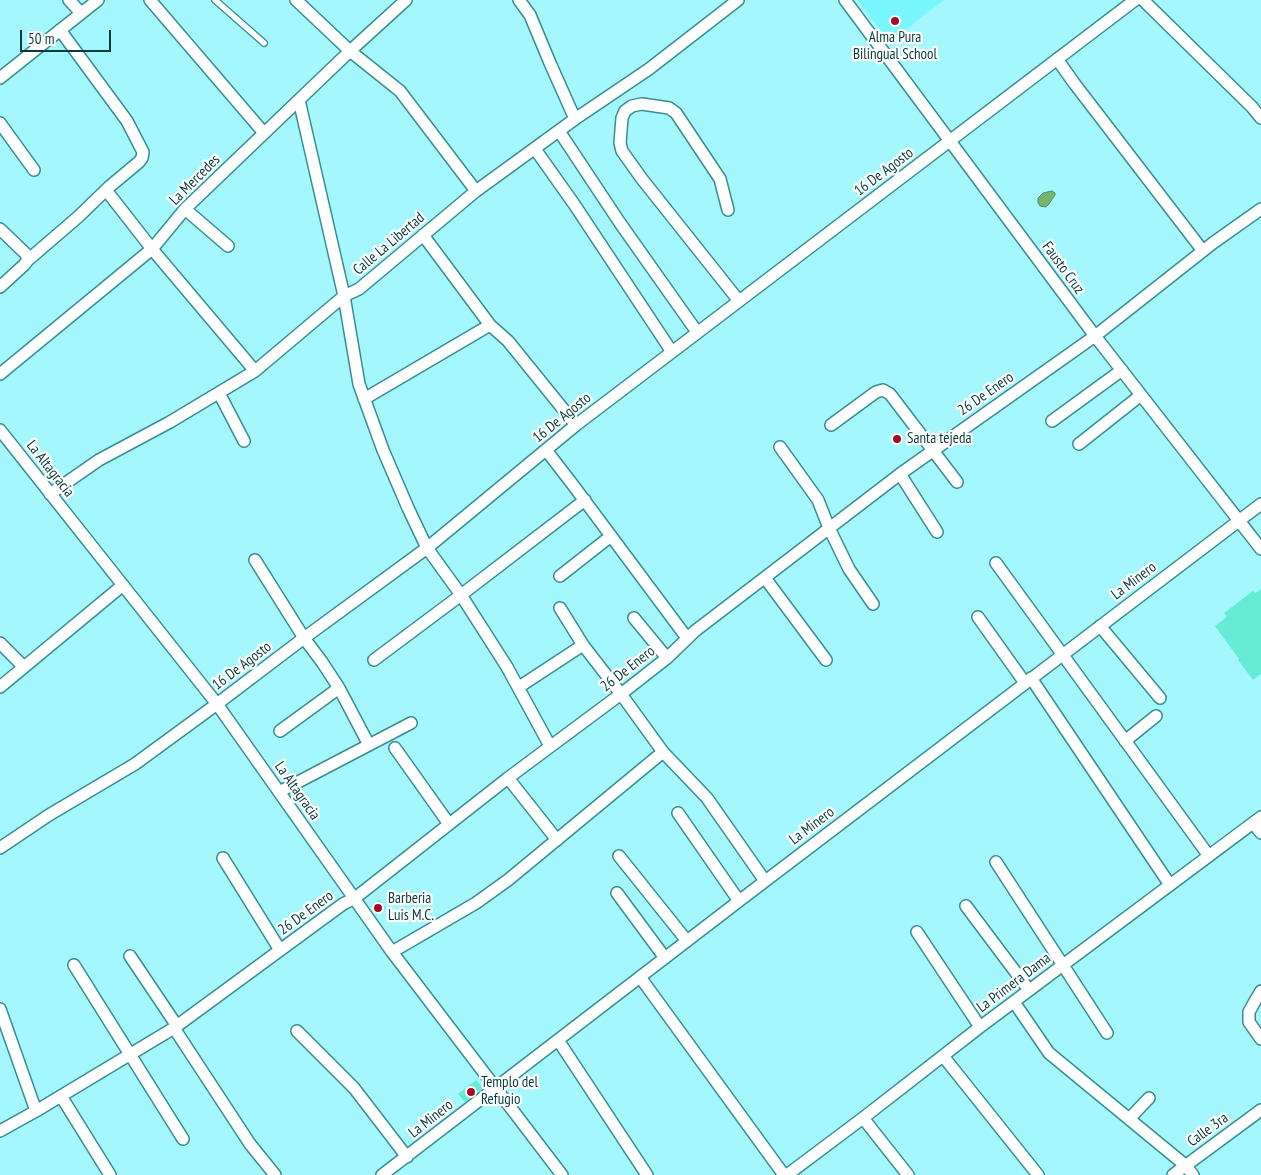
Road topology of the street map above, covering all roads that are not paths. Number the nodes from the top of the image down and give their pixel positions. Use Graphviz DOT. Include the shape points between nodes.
graph roads {
  1 [pos="69,0"];
  2 [pos="98,0"];
  3 [pos="150,0"];
  4 [pos="215,0"];
  5 [pos="296,0"];
  6 [pos="406,0"];
  7 [pos="519,0"];
  8 [pos="738,0"];
  9 [pos="845,0"];
  10 [pos="1135,0"];
  11 [pos="1143,0"];
  12 [pos="81,13"];
  13 [pos="60,30"];
  14 [pos="264,43"];
  15 [pos="350,51"];
  16 [pos="1057,59"];
  17 [pos="0,78"];
  18 [pos="299,100"];
  19 [pos="1261,118"];
  20 [pos="575,119"];
  21 [pos="0,123"];
  22 [pos="559,131"];
  23 [pos="264,133"];
  24 [pos="950,140"];
  25 [pos="535,148"];
  26 [pos="34,170"];
  27 [pos="106,190"];
  28 [pos="476,191"];
  29 [pos="184,209"];
  30 [pos="1261,209"];
  31 [pos="728,210"];
  32 [pos="0,229"];
  33 [pos="423,235"];
  34 [pos="228,246"];
  35 [pos="152,249"];
  36 [pos="1203,251"];
  37 [pos="28,260"];
  38 [pos="0,287"];
  39 [pos="344,296"];
  40 [pos="739,301"];
  41 [pos="490,325"];
  42 [pos="697,332"];
  43 [pos="1094,336"];
  44 [pos="672,352"];
  45 [pos="1122,370"];
  46 [pos="255,371"];
  47 [pos="0,374"];
  48 [pos="219,393"];
  49 [pos="1141,395"];
  50 [pos="364,399"];
  51 [pos="1052,420"];
  52 [pos="576,425"];
  53 [pos="831,425"];
  54 [pos="0,430"];
  55 [pos="244,441"];
  56 [pos="1079,444"];
  57 [pos="780,448"];
  58 [pos="546,450"];
  59 [pos="934,450"];
  60 [pos="900,474"];
  61 [pos="957,482"];
  62 [pos="50,494"];
  63 [pos="585,500"];
  64 [pos="1261,504"];
  65 [pos="1239,520"];
  66 [pos="830,528"];
  67 [pos="937,532"];
  68 [pos="611,536"];
  69 [pos="427,548"];
  70 [pos="1261,549"];
  71 [pos="255,560"];
  72 [pos="996,564"];
  73 [pos="560,576"];
  74 [pos="765,578"];
  75 [pos="123,585"];
  76 [pos="461,595"];
  77 [pos="873,604"];
  78 [pos="560,608"];
  79 [pos="978,617"];
  80 [pos="634,618"];
  81 [pos="1100,626"];
  82 [pos="304,638"];
  83 [pos="687,638"];
  84 [pos="0,643"];
  85 [pos="582,644"];
  86 [pos="1062,655"];
  87 [pos="667,658"];
  88 [pos="374,660"];
  89 [pos="826,660"];
  90 [pos="24,667"];
  91 [pos="1028,681"];
  92 [pos="0,687"];
  93 [pos="519,687"];
  94 [pos="339,688"];
  95 [pos="621,694"];
  96 [pos="1160,698"];
  97 [pos="217,704"];
  98 [pos="1156,716"];
  99 [pos="411,723"];
  100 [pos="280,731"];
  101 [pos="1125,741"];
  102 [pos="369,745"];
  103 [pos="550,746"];
  104 [pos="395,748"];
  105 [pos="663,752"];
  106 [pos="508,778"];
  107 [pos="279,792"];
  108 [pos="678,813"];
  109 [pos="1257,820"];
  110 [pos="449,824"];
  111 [pos="1261,833"];
  112 [pos="557,840"];
  113 [pos="0,848"];
  114 [pos="619,856"];
  115 [pos="1209,856"];
  116 [pos="223,858"];
  117 [pos="996,862"];
  118 [pos="765,881"];
  119 [pos="1170,885"];
  120 [pos="618,893"];
  121 [pos="355,898"];
  122 [pos="739,901"];
  123 [pos="966,906"];
  124 [pos="918,932"];
  125 [pos="687,941"];
  126 [pos="280,950"];
  127 [pos="392,952"];
  128 [pos="130,956"];
  129 [pos="665,958"];
  130 [pos="74,965"];
  131 [pos="1062,965"];
  132 [pos="640,977"];
  133 [pos="1029,990"];
  134 [pos="1261,991"];
  135 [pos="1014,1002"];
  136 [pos="0,1009"];
  137 [pos="175,1027"];
  138 [pos="980,1027"];
  139 [pos="297,1031"];
  140 [pos="1107,1033"];
  141 [pos="1261,1039"];
  142 [pos="558,1040"];
  143 [pos="131,1054"];
  144 [pos="943,1056"];
  145 [pos="495,1088"];
  146 [pos="61,1096"];
  147 [pos="1150,1098"];
  148 [pos="1261,1110"];
  149 [pos="36,1111"];
  150 [pos="863,1118"];
  151 [pos="1129,1119"];
  152 [pos="0,1131"];
  153 [pos="183,1139"];
  154 [pos="407,1157"];
  155 [pos="1185,1165"];
  156 [pos="110,1175"];
  157 [pos="275,1175"];
  158 [pos="382,1175"];
  159 [pos="562,1175"];
  160 [pos="647,1175"];
  161 [pos="785,1175"];
  162 [pos="908,1175"];
  163 [pos="1038,1175"];
  164 [pos="1173,1175"];
  165 [pos="1193,1175"];
  1 -- 12 [label="street"];
  2 -- 12 [label="street"];
  3 -- 23 [label="street"];
  4 -- 14 [label="lane"];
  5 -- 15 [label="street"];
  6 -- 15 [label="street, La Mercedes"];
  7 -- 20 [label="street" via="530,15"];
  8 -- 20 [label="street, Calle La Libertad" via="649,69"];
  9 -- 24 [label="street, Fausto Cruz"];
  10 -- 16 [label="street, 16 De Agosto"];
  11 -- 19 [label="street"];
  12 -- 13 [label="street"];
  13 -- 17 [label="street"];
  13 -- 27 [label="street" via="127,121 143,152 139,162"];
  15 -- 18 [label="street, La Mercedes"];
  15 -- 28 [label="street" via="400,91"];
  16 -- 24 [label="street, 16 De Agosto"];
  16 -- 36 [label="street"];
  18 -- 23 [label="street, La Mercedes"];
  18 -- 39 [label="street"];
  20 -- 22 [label="street, Calle La Libertad"];
  21 -- 26 [label="street"];
  22 -- 25 [label="street, Calle La Libertad"];
  22 -- 42 [label="street"];
  23 -- 29 [label="street, La Mercedes"];
  24 -- 40 [label="street, 16 De Agosto"];
  24 -- 43 [label="street, Fausto Cruz"];
  25 -- 28 [label="street, Calle La Libertad"];
  25 -- 44 [label="street"];
  27 -- 35 [label="street"];
  27 -- 37 [label="street"];
  28 -- 33 [label="street, Calle La Libertad"];
  29 -- 34 [label="street"];
  29 -- 35 [label="street, La Mercedes"];
  30 -- 36 [label="street, 26 De Enero"];
  31 -- 40 [label="street" via="720,179 676,113 669,108 642,104 625,111 620,143 622,151"];
  32 -- 37 [label="street" via="26,254"];
  33 -- 39 [label="street, Calle La Libertad" via="359,289"];
  33 -- 41 [label="street"];
  35 -- 46 [label="street"];
  35 -- 47 [label="street, La Mercedes"];
  36 -- 43 [label="street, 26 De Enero"];
  37 -- 38 [label="street"];
  39 -- 46 [label="street, Calle La Libertad"];
  39 -- 50 [label="street"];
  40 -- 42 [label="street, 16 De Agosto"];
  41 -- 50 [label="street"];
  41 -- 52 [label="street" via="508,341"];
  42 -- 44 [label="street, 16 De Agosto"];
  43 -- 45 [label="street, Fausto Cruz"];
  43 -- 59 [label="street, 26 De Enero"];
  44 -- 52 [label="street, 16 De Agosto"];
  45 -- 49 [label="street, Fausto Cruz"];
  45 -- 51 [label="street"];
  46 -- 48 [label="street, Calle La Libertad"];
  48 -- 55 [label="street"];
  48 -- 62 [label="street, Calle La Libertad" via="99,460"];
  49 -- 56 [label="street"];
  49 -- 65 [label="street, Fausto Cruz"];
  50 -- 69 [label="street"];
  52 -- 58 [label="street, 16 De Agosto"];
  53 -- 59 [label="street" via="883,390 890,394"];
  54 -- 62 [label="street, La Altagracia"];
  57 -- 66 [label="street" via="818,500"];
  58 -- 63 [label="street"];
  58 -- 69 [label="street, 16 De Agosto"];
  59 -- 60 [label="street, 26 De Enero"];
  59 -- 61 [label="street"];
  60 -- 66 [label="street, 26 De Enero"];
  60 -- 67 [label="street"];
  62 -- 75 [label="street, La Altagracia"];
  63 -- 68 [label="street"];
  63 -- 76 [label="street"];
  64 -- 65 [label="street, La Minero"];
  65 -- 70 [label="street, Fausto Cruz"];
  65 -- 81 [label="street, La Minero"];
  66 -- 74 [label="street, 26 De Enero"];
  66 -- 77 [label="street" via="850,569"];
  68 -- 73 [label="street"];
  68 -- 83 [label="street"];
  69 -- 76 [label="street"];
  69 -- 82 [label="street, 16 De Agosto"];
  71 -- 82 [label="street"];
  72 -- 86 [label="street"];
  74 -- 83 [label="street, 26 De Enero"];
  74 -- 89 [label="street"];
  75 -- 90 [label="street"];
  75 -- 97 [label="street, La Altagracia"];
  76 -- 88 [label="street"];
  76 -- 93 [label="street"];
  78 -- 85 [label="street"];
  79 -- 91 [label="street"];
  80 -- 87 [label="street"];
  81 -- 86 [label="street, La Minero"];
  81 -- 96 [label="street"];
  82 -- 94 [label="street"];
  82 -- 97 [label="street, 16 De Agosto"];
  83 -- 87 [label="street, 26 De Enero"];
  84 -- 90 [label="street"];
  85 -- 93 [label="street"];
  85 -- 95 [label="street"];
  86 -- 91 [label="street, La Minero"];
  86 -- 101 [label="street"];
  87 -- 95 [label="street, 26 De Enero"];
  90 -- 92 [label="street"];
  91 -- 118 [label="street, La Minero"];
  91 -- 119 [label="street"];
  93 -- 103 [label="street"];
  94 -- 100 [label="street"];
  94 -- 102 [label="street"];
  95 -- 103 [label="street, 26 De Enero"];
  95 -- 105 [label="street"];
  97 -- 107 [label="street, La Altagracia"];
  97 -- 113 [label="street, 16 De Agosto" via="135,764"];
  98 -- 101 [label="street"];
  99 -- 102 [label="street"];
  101 -- 115 [label="street"];
  102 -- 107 [label="street"];
  103 -- 106 [label="street, 26 De Enero"];
  104 -- 110 [label="street"];
  105 -- 112 [label="street"];
  105 -- 118 [label="street" via="707,798"];
  106 -- 110 [label="street, 26 De Enero"];
  106 -- 112 [label="street"];
  107 -- 121 [label="street, La Altagracia"];
  108 -- 122 [label="street"];
  109 -- 111 [label="street"];
  109 -- 115 [label="street, La Primera Dama"];
  110 -- 121 [label="street, 26 De Enero"];
  112 -- 127 [label="street" via="476,903"];
  114 -- 125 [label="street"];
  115 -- 119 [label="street, La Primera Dama"];
  116 -- 126 [label="street"];
  117 -- 131 [label="street"];
  118 -- 122 [label="street, La Minero"];
  119 -- 131 [label="street, La Primera Dama"];
  120 -- 129 [label="street"];
  121 -- 126 [label="street, 26 De Enero"];
  121 -- 127 [label="street, La Altagracia"];
  122 -- 125 [label="street, La Minero"];
  123 -- 133 [label="street"];
  124 -- 138 [label="street"];
  125 -- 129 [label="street, La Minero"];
  126 -- 137 [label="street, 26 De Enero"];
  127 -- 145 [label="street, La Altagracia"];
  128 -- 137 [label="street"];
  129 -- 132 [label="street, La Minero"];
  130 -- 143 [label="street"];
  131 -- 133 [label="street, La Primera Dama"];
  131 -- 140 [label="street"];
  132 -- 142 [label="street, La Minero"];
  132 -- 161 [label="street"];
  133 -- 135 [label="street, La Primera Dama"];
  134 -- 141 [label="street" via="1249,1012 1249,1022"];
  135 -- 138 [label="street, La Primera Dama"];
  135 -- 151 [label="street" via="1049,1053"];
  136 -- 149 [label="street"];
  137 -- 143 [label="street, 26 De Enero"];
  137 -- 157 [label="street" via="250,1144"];
  138 -- 144 [label="street, La Primera Dama"];
  139 -- 154 [label="street" via="354,1088"];
  142 -- 145 [label="street, La Minero"];
  142 -- 160 [label="street"];
  143 -- 146 [label="street, 26 De Enero"];
  143 -- 153 [label="street"];
  144 -- 150 [label="street, La Primera Dama"];
  144 -- 163 [label="street"];
  145 -- 154 [label="street, La Minero"];
  145 -- 159 [label="street, La Altagracia"];
  146 -- 149 [label="street, 26 De Enero"];
  146 -- 156 [label="street"];
  147 -- 151 [label="street"];
  148 -- 155 [label="street, Calle 3ra"];
  149 -- 152 [label="street, 26 De Enero"];
  150 -- 161 [label="street, La Primera Dama"];
  150 -- 162 [label="street"];
  151 -- 155 [label="street"];
  154 -- 158 [label="street, La Minero"];
  155 -- 164 [label="street, Calle 3ra"];
  155 -- 165 [label="street"];
}
